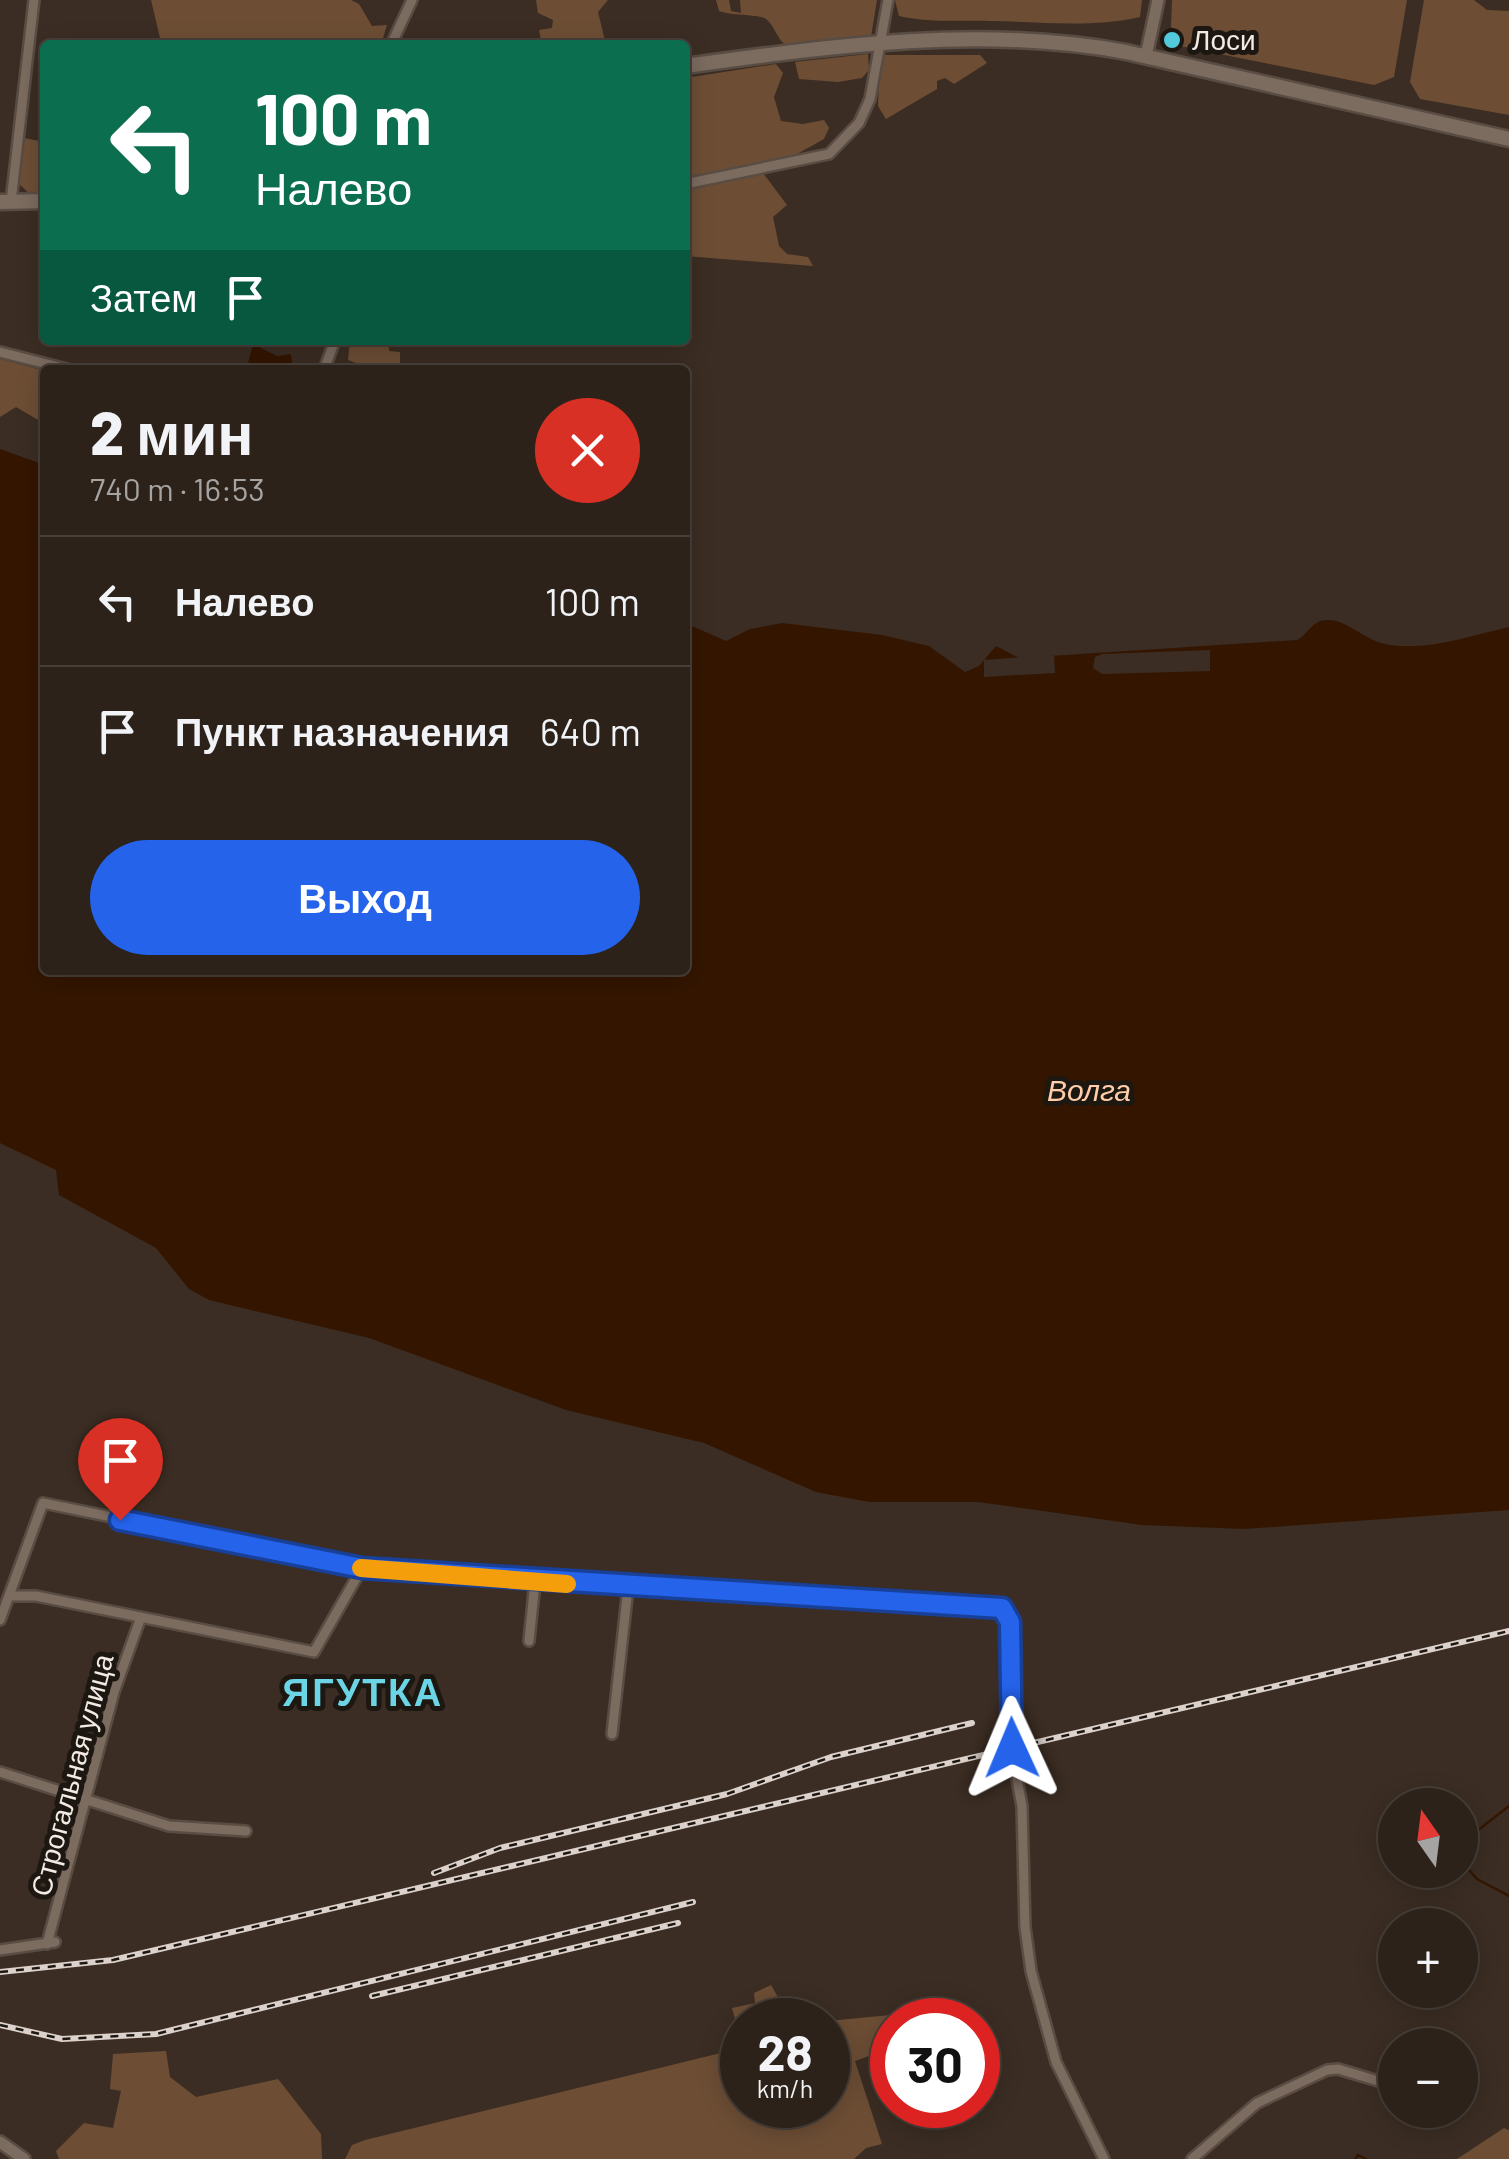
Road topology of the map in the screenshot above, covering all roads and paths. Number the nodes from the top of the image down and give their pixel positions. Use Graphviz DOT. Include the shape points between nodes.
graph roads {
  1 [pos="34,0"];
  2 [pos="412,0"];
  3 [pos="888,0"];
  4 [pos="1158,0"];
  5 [pos="393,40"];
  6 [pos="878,42"];
  7 [pos="1146,56"];
  8 [pos="690,65"];
  9 [pos="1509,139"];
  10 [pos="690,183"];
  11 [pos="40,201"];
  12 [pos="6,202"];
  13 [pos="0,352"];
  14 [pos="51,365"];
  15 [pos="362,1568"];
  16 [pos="534,1582"];
  17 [pos="628,1588"];
  18 [pos="12,1596"];
  19 [pos="140,1617"];
  20 [pos="0,1620"];
  21 [pos="530,1642"];
  22 [pos="612,1734"];
  23 [pos="0,1772"];
  24 [pos="88,1801"];
  25 [pos="246,1830"];
  26 [pos="0,1950"];
  27 [pos="1378,2081"];
  28 [pos="0,2142"];
  29 [pos="24,2159"];
  30 [pos="1104,2159"];
  31 [pos="1192,2159"];
  1 -- 12 [label="street"];
  2 -- 5 [label="street"];
  3 -- 6 [label="street"];
  4 -- 7 [label="street"];
  6 -- 7 [label="main road" via="1052,42"];
  6 -- 8 [label="main road"];
  6 -- 10 [label="street" via="870,98 859,122 829,154"];
  7 -- 9 [label="main road"];
  11 -- 12 [label="main road"];
  13 -- 14 [label="street"];
  15 -- 16 [label="street"];
  15 -- 18 [label="street" via="43,1503"];
  15 -- 19 [label="street" via="314,1652"];
  16 -- 17 [label="street"];
  16 -- 21 [label="street"];
  17 -- 22 [label="street"];
  17 -- 30 [label="street" via="1006,1611 1026,1939 1056,2062"];
  18 -- 19 [label="street"];
  18 -- 20 [label="street"];
  19 -- 24 [label="street, Строгальная улица"];
  23 -- 24 [label="street"];
  24 -- 25 [label="street" via="169,1826"];
  24 -- 26 [label="street, Строгальная улица" via="51,1943"];
  27 -- 31 [label="street" via="1327,2070 1257,2103"];
  28 -- 29 [label="street"];
}
